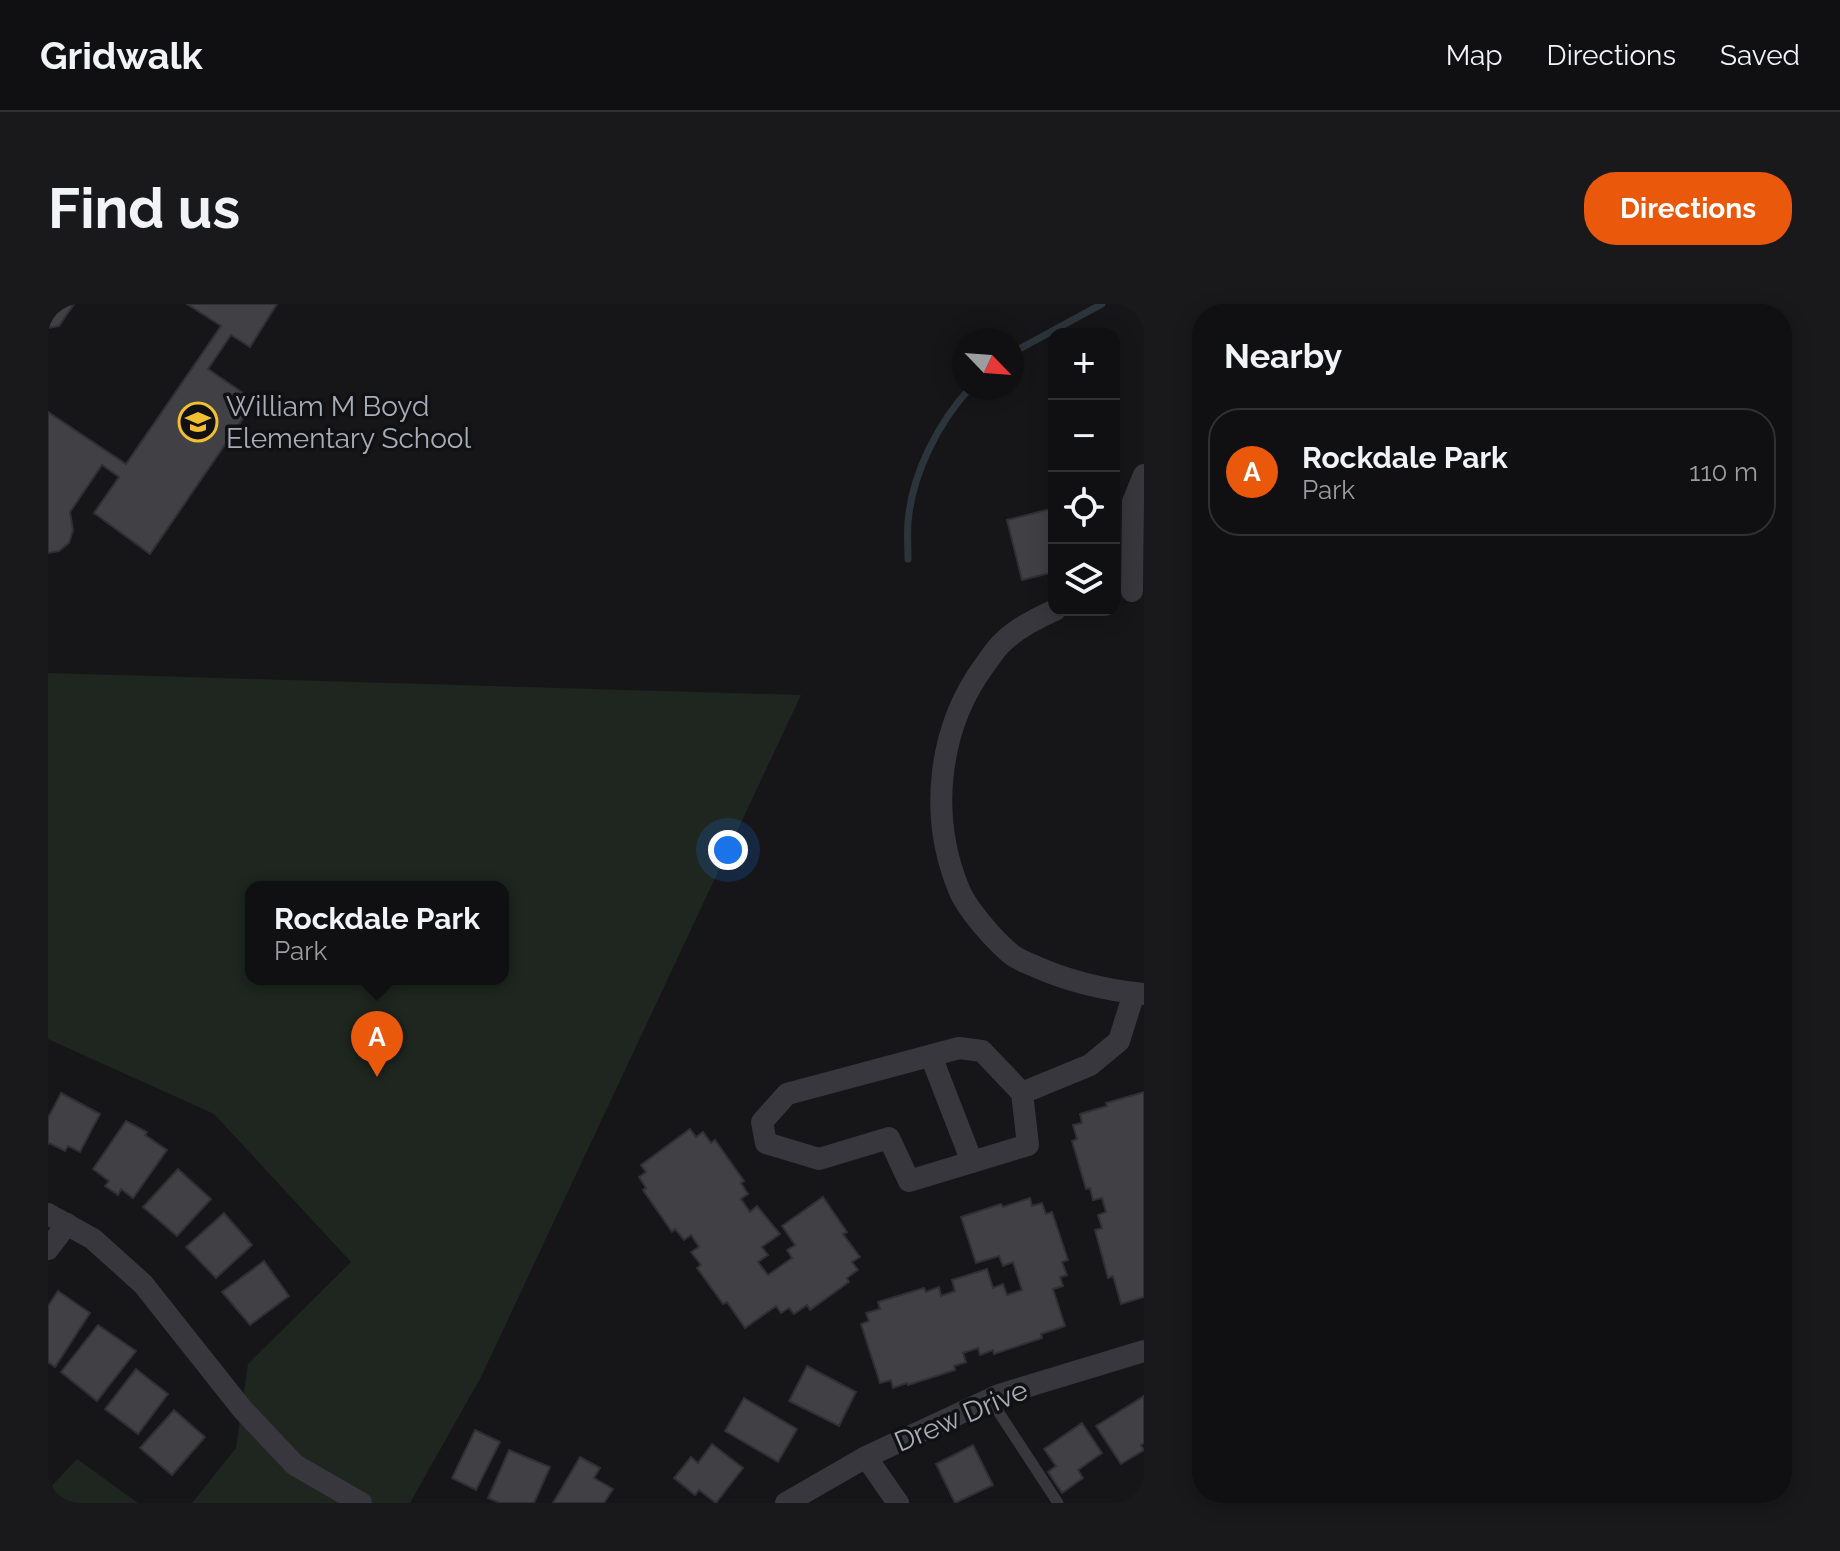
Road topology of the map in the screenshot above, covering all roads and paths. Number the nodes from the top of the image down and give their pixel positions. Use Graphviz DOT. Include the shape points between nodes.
graph roads {
  1 [pos="1144,475"];
  2 [pos="1130,591"];
  3 [pos="1048,613"];
  4 [pos="1139,994"];
  5 [pos="931,1056"];
  6 [pos="1022,1093"];
  7 [pos="972,1162"];
  8 [pos="57,1219"];
  9 [pos="48,1249"];
  10 [pos="1144,1351"];
  11 [pos="990,1399"];
  12 [pos="866,1457"];
  13 [pos="361,1503"];
  14 [pos="786,1503"];
  15 [pos="898,1503"];
  16 [pos="1058,1503"];
  1 -- 2 [label="street" via="1133,502"];
  3 -- 4 [label="street" via="1002,643 967,690 949,734 942,778 943,839 958,890 1012,956 1062,979"];
  4 -- 6 [label="street" via="1119,1041 1090,1065"];
  5 -- 6 [label="street" via="959,1048 982,1051"];
  5 -- 7 [label="street"];
  5 -- 7 [label="street" via="787,1094 762,1122 766,1143 819,1159 889,1138 909,1181"];
  6 -- 7 [label="street" via="1028,1145"];
  8 -- 9 [label="street"];
  8 -- 13 [label="street" via="93,1239 143,1284 243,1410 295,1465"];
  10 -- 11 [label="street, Drew Drive"];
  11 -- 12 [label="street, Drew Drive"];
  11 -- 16 [label="lane"];
  12 -- 14 [label="street, Drew Drive"];
  12 -- 15 [label="street"];
}
